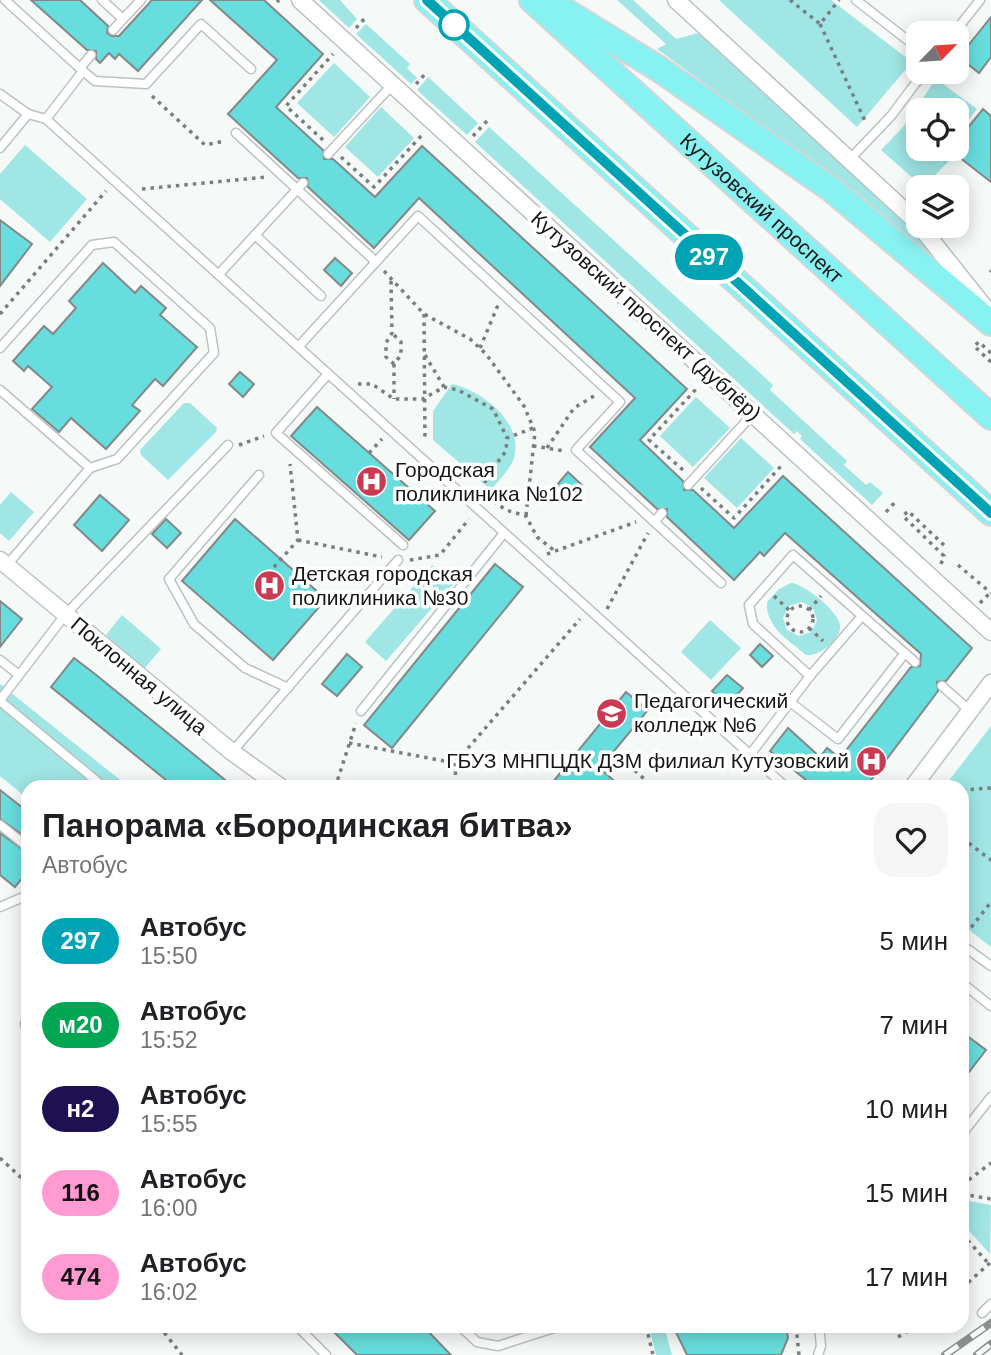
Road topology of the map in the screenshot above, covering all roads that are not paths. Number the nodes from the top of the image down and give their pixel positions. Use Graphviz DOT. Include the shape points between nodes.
graph roads {
  1 [pos="5,0"];
  2 [pos="102,0"];
  3 [pos="141,0"];
  4 [pos="300,0"];
  5 [pos="427,0"];
  6 [pos="531,0"];
  7 [pos="547,0"];
  8 [pos="676,0"];
  9 [pos="856,0"];
  10 [pos="980,0"];
  11 [pos="123,19"];
  12 [pos="963,21"];
  13 [pos="113,30"];
  14 [pos="906,38"];
  15 [pos="91,55"];
  16 [pos="81,69"];
  17 [pos="251,69"];
  18 [pos="914,84"];
  19 [pos="393,85"];
  20 [pos="0,94"];
  21 [pos="28,114"];
  22 [pos="46,119"];
  23 [pos="236,133"];
  24 [pos="0,148"];
  25 [pos="328,155"];
  26 [pos="850,159"];
  27 [pos="300,186"];
  28 [pos="906,212"];
  29 [pos="255,236"];
  30 [pos="930,238"];
  31 [pos="376,262"];
  32 [pos="219,274"];
  33 [pos="321,296"];
  34 [pos="991,315"];
  35 [pos="991,323"];
  36 [pos="299,346"];
  37 [pos="0,348"];
  38 [pos="328,373"];
  39 [pos="0,390"];
  40 [pos="753,414"];
  41 [pos="991,417"];
  42 [pos="228,445"];
  43 [pos="90,468"];
  44 [pos="258,475"];
  45 [pos="688,485"];
  46 [pos="987,510"];
  47 [pos="662,513"];
  48 [pos="652,520"];
  49 [pos="504,533"];
  50 [pos="403,545"];
  51 [pos="398,560"];
  52 [pos="3,562"];
  53 [pos="721,583"];
  54 [pos="65,615"];
  55 [pos="862,616"];
  56 [pos="991,632"];
  57 [pos="905,653"];
  58 [pos="0,660"];
  59 [pos="915,662"];
  60 [pos="19,675"];
  61 [pos="810,676"];
  62 [pos="991,683"];
  63 [pos="942,686"];
  64 [pos="288,688"];
  65 [pos="0,701"];
  66 [pos="790,702"];
  67 [pos="970,710"];
  68 [pos="361,711"];
  69 [pos="232,752"];
  70 [pos="749,756"];
  71 [pos="95,780"];
  72 [pos="271,780"];
  73 [pos="778,780"];
  74 [pos="918,780"];
  75 [pos="0,825"];
  76 [pos="21,842"];
  77 [pos="21,898"];
  78 [pos="0,907"];
  79 [pos="969,950"];
  80 [pos="991,966"];
  81 [pos="969,989"];
  82 [pos="991,1006"];
  83 [pos="991,1097"];
  84 [pos="969,1126"];
  85 [pos="991,1304"];
  86 [pos="982,1313"];
  87 [pos="304,1333"];
  88 [pos="467,1333"];
  89 [pos="538,1333"];
  90 [pos="820,1333"];
  91 [pos="326,1355"];
  92 [pos="818,1355"];
  1 -- 16 [label="lane"];
  2 -- 11 [label="lane"];
  3 -- 11 [label="lane"];
  4 -- 19 [label="street, Кутузовский проспект (дублёр)"];
  5 -- 46 [label="main road"];
  6 -- 41 [label="main road, Кутузовский проспект"];
  7 -- 35 [label="main road" via="659,69 831,189"];
  8 -- 26 [label="street"];
  9 -- 14 [label="lane"];
  10 -- 12 [label="lane"];
  11 -- 13 [label="lane"];
  15 -- 16 [label="lane"];
  16 -- 17 [label="lane" via="95,81 146,84 201,24"];
  16 -- 22 [label="lane"];
  18 -- 26 [label="lane"];
  19 -- 25 [label="lane"];
  19 -- 40 [label="street, Кутузовский проспект (дублёр)"];
  20 -- 21 [label="lane"];
  21 -- 22 [label="lane"];
  21 -- 24 [label="lane"];
  22 -- 32 [label="lane"];
  23 -- 27 [label="lane" via="282,176"];
  26 -- 28 [label="street"];
  27 -- 29 [label="lane"];
  27 -- 31 [label="lane"];
  29 -- 32 [label="lane"];
  29 -- 33 [label="lane"];
  30 -- 34 [label="street"];
  31 -- 36 [label="lane"];
  31 -- 48 [label="lane" via="418,216 620,402 576,450"];
  32 -- 36 [label="lane"];
  36 -- 38 [label="lane"];
  37 -- 43 [label="lane" via="92,245 114,242 210,328 214,353 117,459"];
  38 -- 49 [label="lane"];
  38 -- 50 [label="lane" via="276,433"];
  39 -- 43 [label="lane"];
  40 -- 45 [label="lane"];
  40 -- 56 [label="street, Кутузовский проспект (дублёр)"];
  42 -- 54 [label="lane"];
  43 -- 52 [label="lane"];
  44 -- 64 [label="lane" via="169,579 194,624 245,668"];
  47 -- 48 [label="lane"];
  48 -- 53 [label="lane"];
  49 -- 68 [label="lane"];
  49 -- 70 [label="lane"];
  51 -- 64 [label="lane"];
  52 -- 54 [label="street, Поклонная улица"];
  54 -- 60 [label="lane"];
  54 -- 69 [label="street, Поклонная улица"];
  55 -- 57 [label="lane"];
  55 -- 61 [label="lane"];
  55 -- 61 [label="lane" via="793,555 749,605 753,624"];
  57 -- 59 [label="lane"];
  57 -- 66 [label="lane" via="838,740"];
  58 -- 60 [label="lane"];
  60 -- 65 [label="lane"];
  61 -- 66 [label="lane"];
  62 -- 67 [label="street"];
  63 -- 67 [label="lane"];
  64 -- 69 [label="lane"];
  65 -- 71 [label="lane"];
  66 -- 70 [label="lane"];
  67 -- 74 [label="street"];
  69 -- 72 [label="street, Поклонная улица"];
  70 -- 73 [label="lane"];
  75 -- 76 [label="lane"];
  77 -- 78 [label="lane"];
  79 -- 80 [label="lane"];
  81 -- 82 [label="lane"];
  83 -- 84 [label="lane"];
  85 -- 86 [label="lane"];
  87 -- 91 [label="lane"];
  88 -- 89 [label="lane" via="477,1342 498,1346"];
  90 -- 92 [label="lane"];
}
